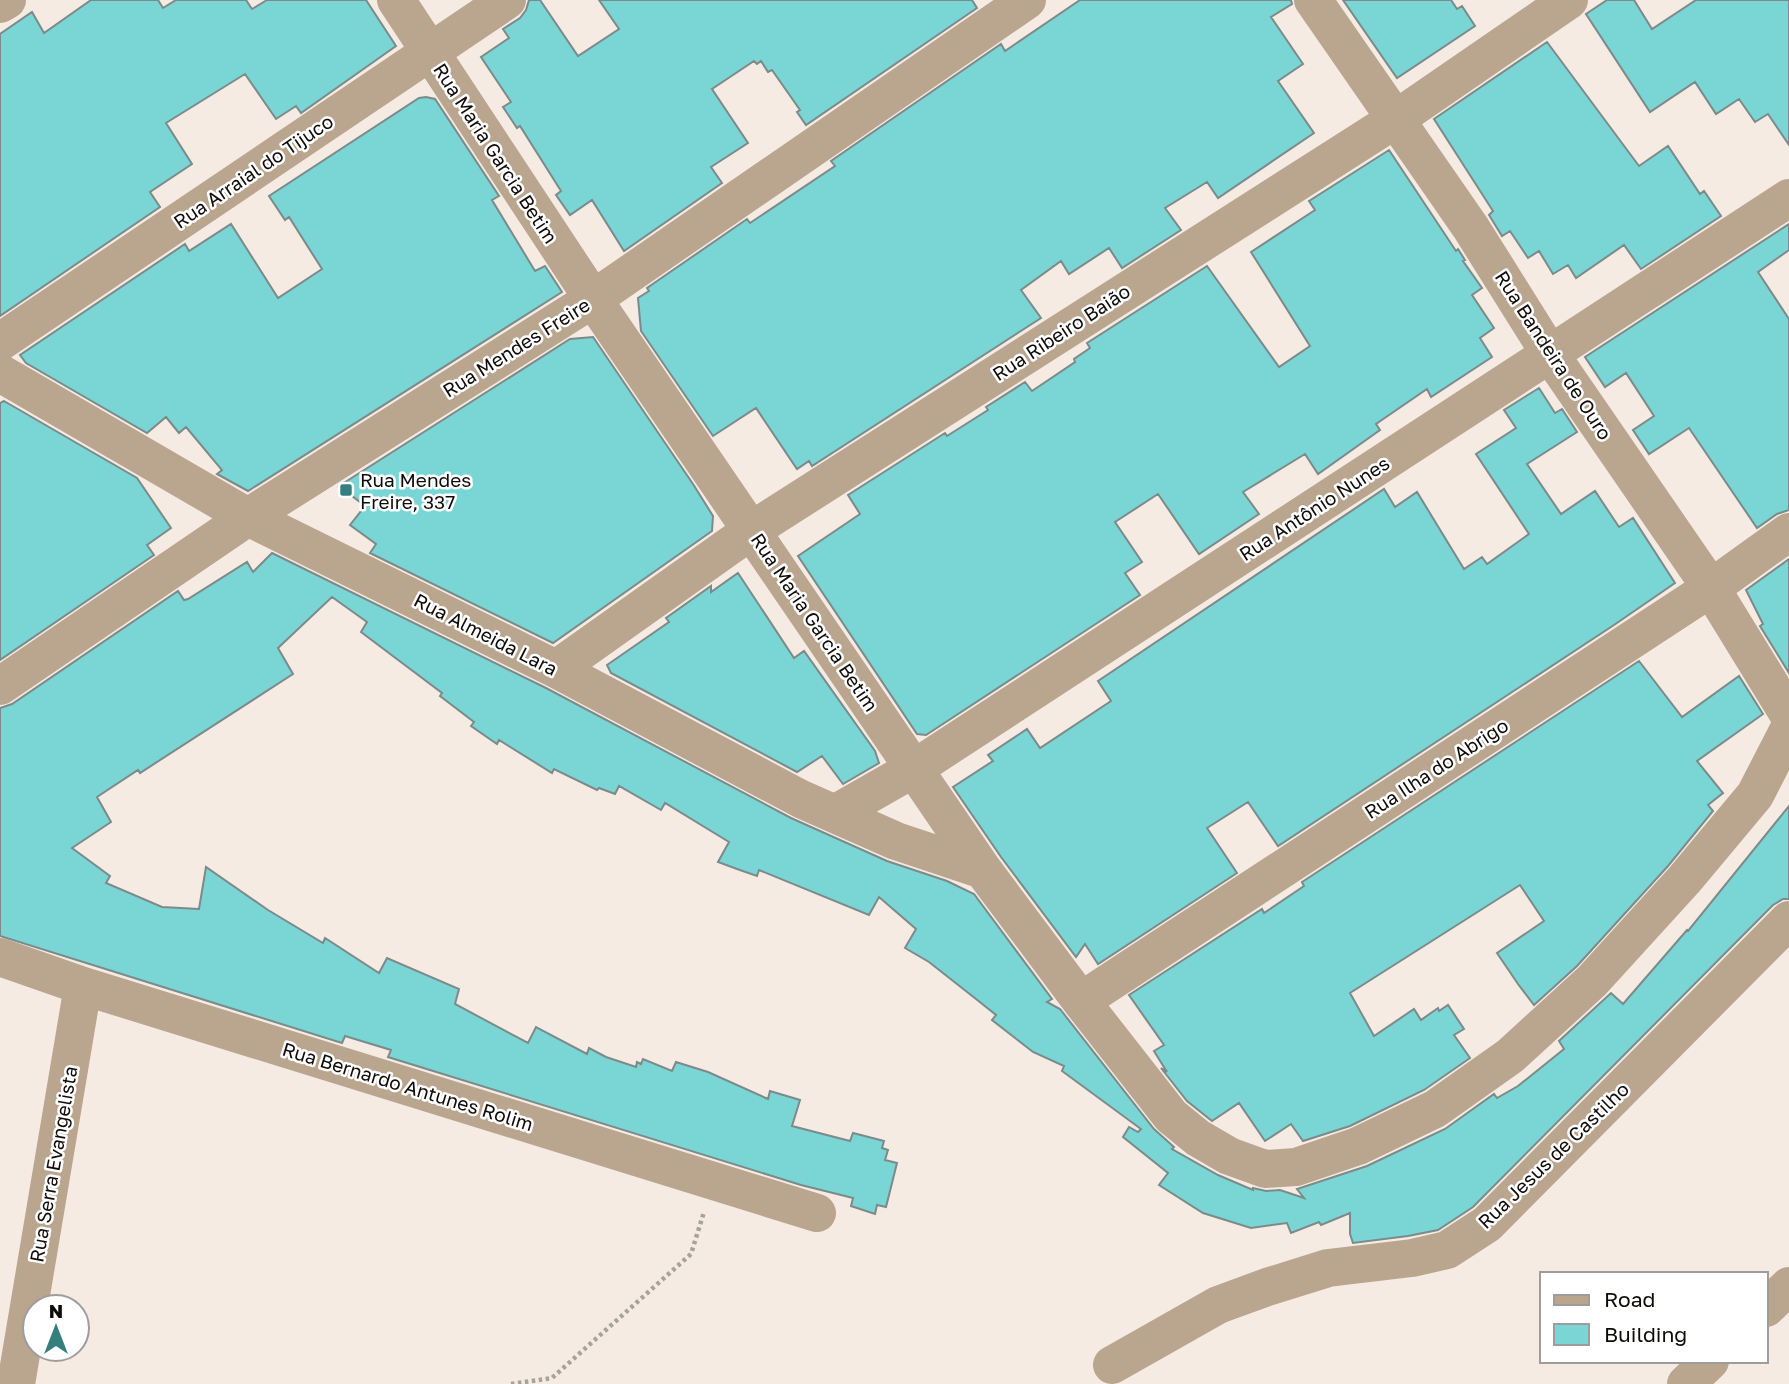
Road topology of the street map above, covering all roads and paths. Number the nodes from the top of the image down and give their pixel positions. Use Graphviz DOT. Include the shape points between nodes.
graph roads {
  1 [pos="7,0"];
  2 [pos="396,0"];
  3 [pos="507,0"];
  4 [pos="1027,0"];
  5 [pos="1312,0"];
  6 [pos="1569,0"];
  7 [pos="0,4"];
  8 [pos="429,52"];
  9 [pos="1396,119"];
  10 [pos="1789,198"];
  11 [pos="593,299"];
  12 [pos="0,342"];
  13 [pos="1550,354"];
  14 [pos="0,373"];
  15 [pos="248,517"];
  16 [pos="752,530"];
  17 [pos="1789,532"];
  18 [pos="1711,588"];
  19 [pos="556,669"];
  20 [pos="0,686"];
  21 [pos="1789,715"];
  22 [pos="1789,729"];
  23 [pos="915,768"];
  24 [pos="836,813"];
  25 [pos="984,870"];
  26 [pos="1789,920"];
  27 [pos="0,957"];
  28 [pos="83,986"];
  29 [pos="1081,1001"];
  30 [pos="713,1180"];
  31 [pos="817,1213"];
  32 [pos="1789,1286"];
  33 [pos="1768,1306"];
  34 [pos="1708,1363"];
  35 [pos="1112,1364"];
  36 [pos="16,1384"];
  37 [pos="511,1384"];
  38 [pos="1686,1384"];
  1 -- 7 [label="street"];
  2 -- 8 [label="street, Rua Maria Garcia Betim"];
  3 -- 8 [label="street, Rua Arraial do Tijuco"];
  4 -- 11 [label="street, Rua Mendes Freire"];
  5 -- 9 [label="street, Rua Bandeira de Ouro"];
  6 -- 9 [label="street, Rua Ribeiro Baião"];
  8 -- 11 [label="street, Rua Maria Garcia Betim"];
  8 -- 12 [label="street, Rua Arraial do Tijuco"];
  9 -- 13 [label="street, Rua Bandeira de Ouro"];
  9 -- 16 [label="street, Rua Ribeiro Baião"];
  10 -- 13 [label="street, Rua Antônio Nunes"];
  11 -- 15 [label="street, Rua Mendes Freire"];
  11 -- 16 [label="street, Rua Maria Garcia Betim"];
  13 -- 18 [label="street, Rua Bandeira de Ouro"];
  13 -- 23 [label="street, Rua Antônio Nunes"];
  14 -- 15 [label="street, Rua Almeida Lara"];
  15 -- 19 [label="street, Rua Almeida Lara"];
  15 -- 20 [label="street, Rua Mendes Freire"];
  16 -- 19 [label="street, Rua Ribeiro Baião"];
  16 -- 23 [label="street, Rua Maria Garcia Betim"];
  17 -- 18 [label="street, Rua Ilha do Abrigo"];
  18 -- 21 [label="street, Rua Bandeira de Ouro"];
  18 -- 29 [label="street, Rua Ilha do Abrigo"];
  19 -- 24 [label="street, Rua Almeida Lara" via="720,758"];
  22 -- 29 [label="street, Rua Maria Garcia Betim" via="1755,795 1592,981 1510,1056 1435,1109 1358,1146 1296,1167 1265,1169 1229,1156 1171,1116"];
  23 -- 24 [label="street, Rua Antônio Nunes"];
  23 -- 25 [label="street, Rua Maria Garcia Betim"];
  24 -- 25 [label="street, Rua Almeida Lara" via="896,841"];
  25 -- 29 [label="street, Rua Maria Garcia Betim"];
  26 -- 35 [label="street, Rua Jesus de Castilho" via="1487,1224 1447,1250 1328,1268 1218,1305"];
  27 -- 28 [label="street, Rua Bernardo Antunes Rolim"];
  28 -- 30 [label="street, Rua Bernardo Antunes Rolim"];
  28 -- 36 [label="street, Rua Serra Evangelista"];
  30 -- 31 [label="street, Rua Bernardo Antunes Rolim"];
  30 -- 37 [label="path" via="691,1254 552,1378"];
  32 -- 33 [label="street"];
  34 -- 38 [label="street"];
}
